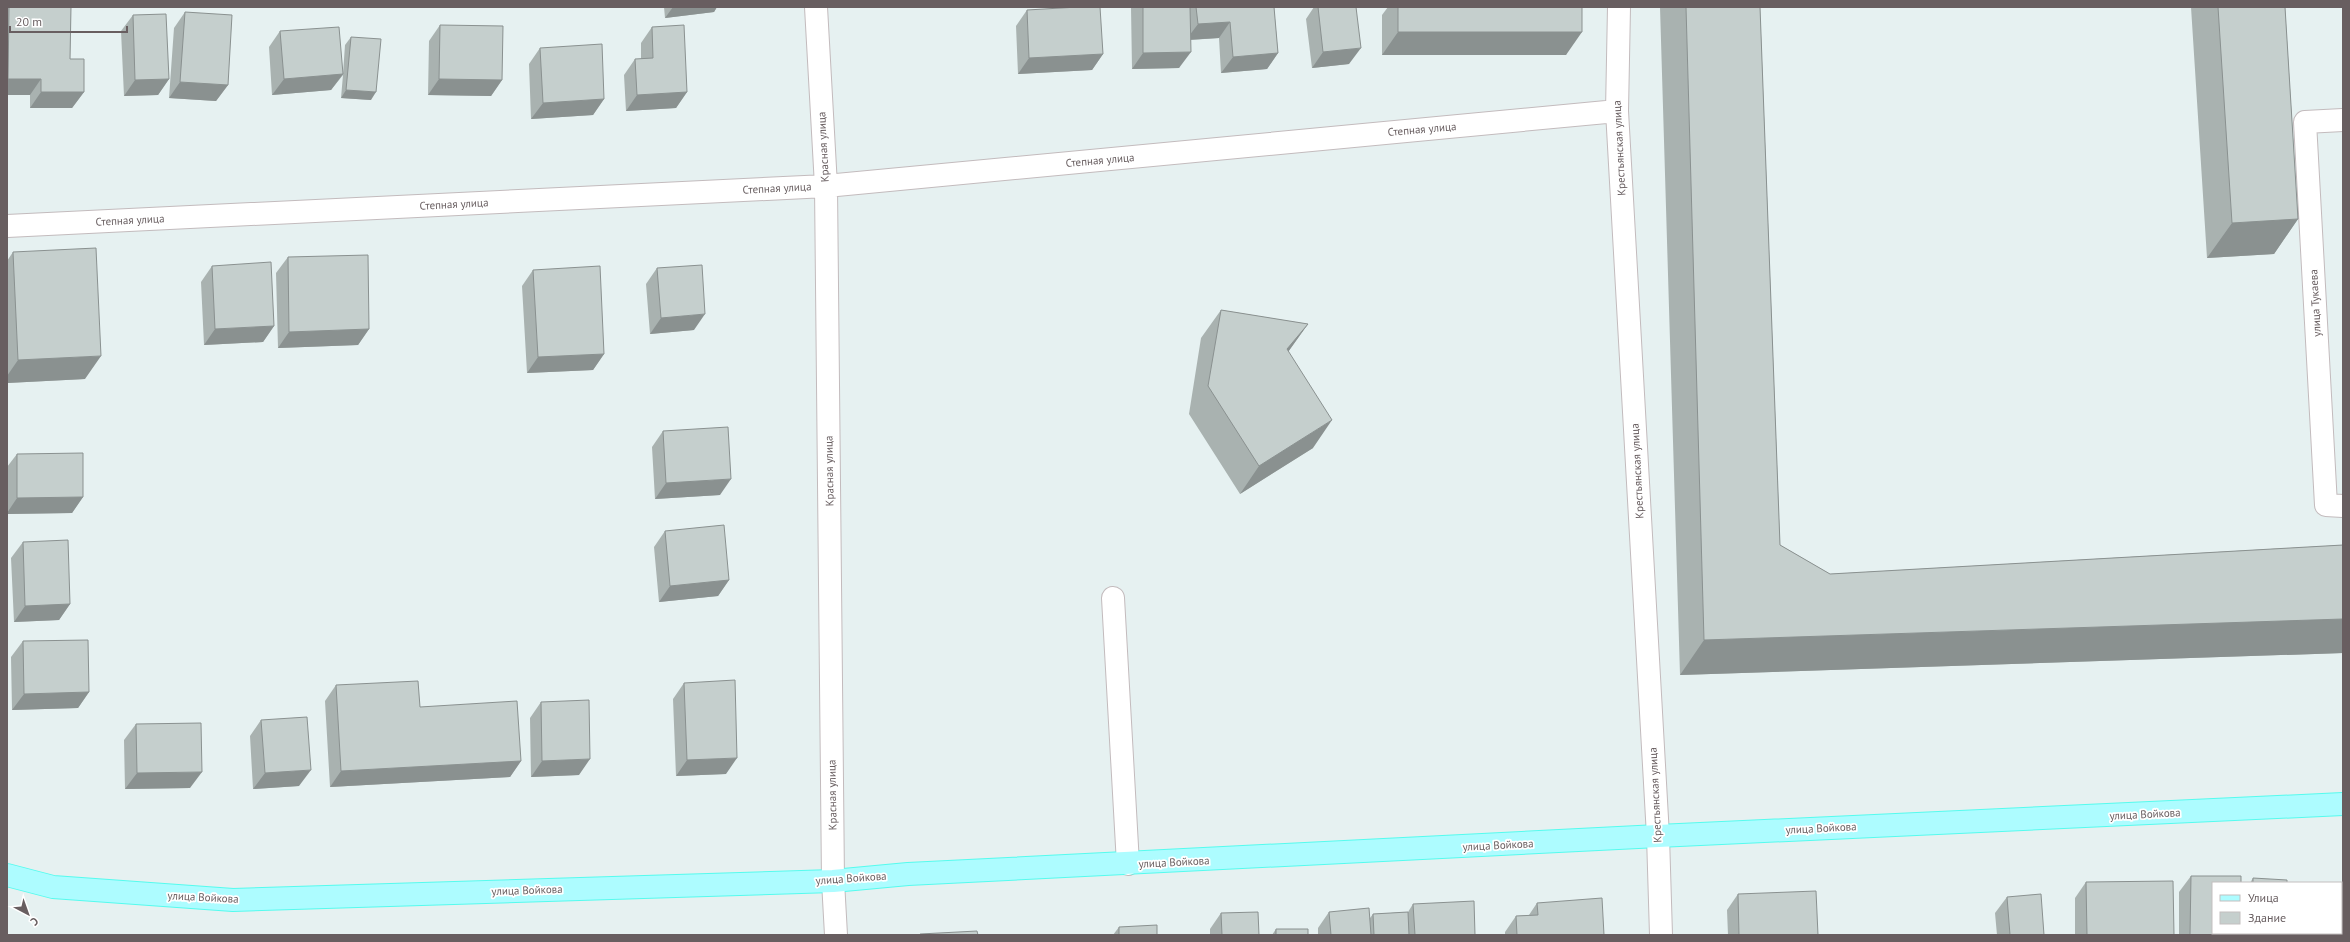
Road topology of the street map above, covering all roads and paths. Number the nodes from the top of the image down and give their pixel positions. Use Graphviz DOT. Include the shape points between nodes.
graph roads {
  1 [pos="816,7"];
  2 [pos="1619,7"];
  3 [pos="1617,111"];
  4 [pos="2343,120"];
  5 [pos="826,186"];
  6 [pos="7,226"];
  7 [pos="2343,506"];
  8 [pos="1113,598"];
  9 [pos="2343,804"];
  10 [pos="1658,836"];
  11 [pos="1128,864"];
  12 [pos="7,875"];
  13 [pos="833,880"];
  14 [pos="836,935"];
  15 [pos="1661,935"];
  1 -- 5 [label="street, Красная улица"];
  2 -- 3 [label="street, Крестьянская улица"];
  3 -- 5 [label="street, Степная улица"];
  3 -- 10 [label="street, Крестьянская улица"];
  4 -- 7 [label="street, улица Тукаева" via="2305,122 2326,505"];
  5 -- 6 [label="street, Степная улица"];
  5 -- 13 [label="street, Красная улица"];
  8 -- 11 [label="street"];
  9 -- 10 [label="main road, улица Войкова"];
  10 -- 11 [label="main road, улица Войкова"];
  10 -- 15 [label="street, Крестьянская улица"];
  11 -- 13 [label="main road, улица Войкова"];
  12 -- 13 [label="main road, улица Войкова" via="53,887 233,900"];
  13 -- 14 [label="street, Красная улица"];
}
